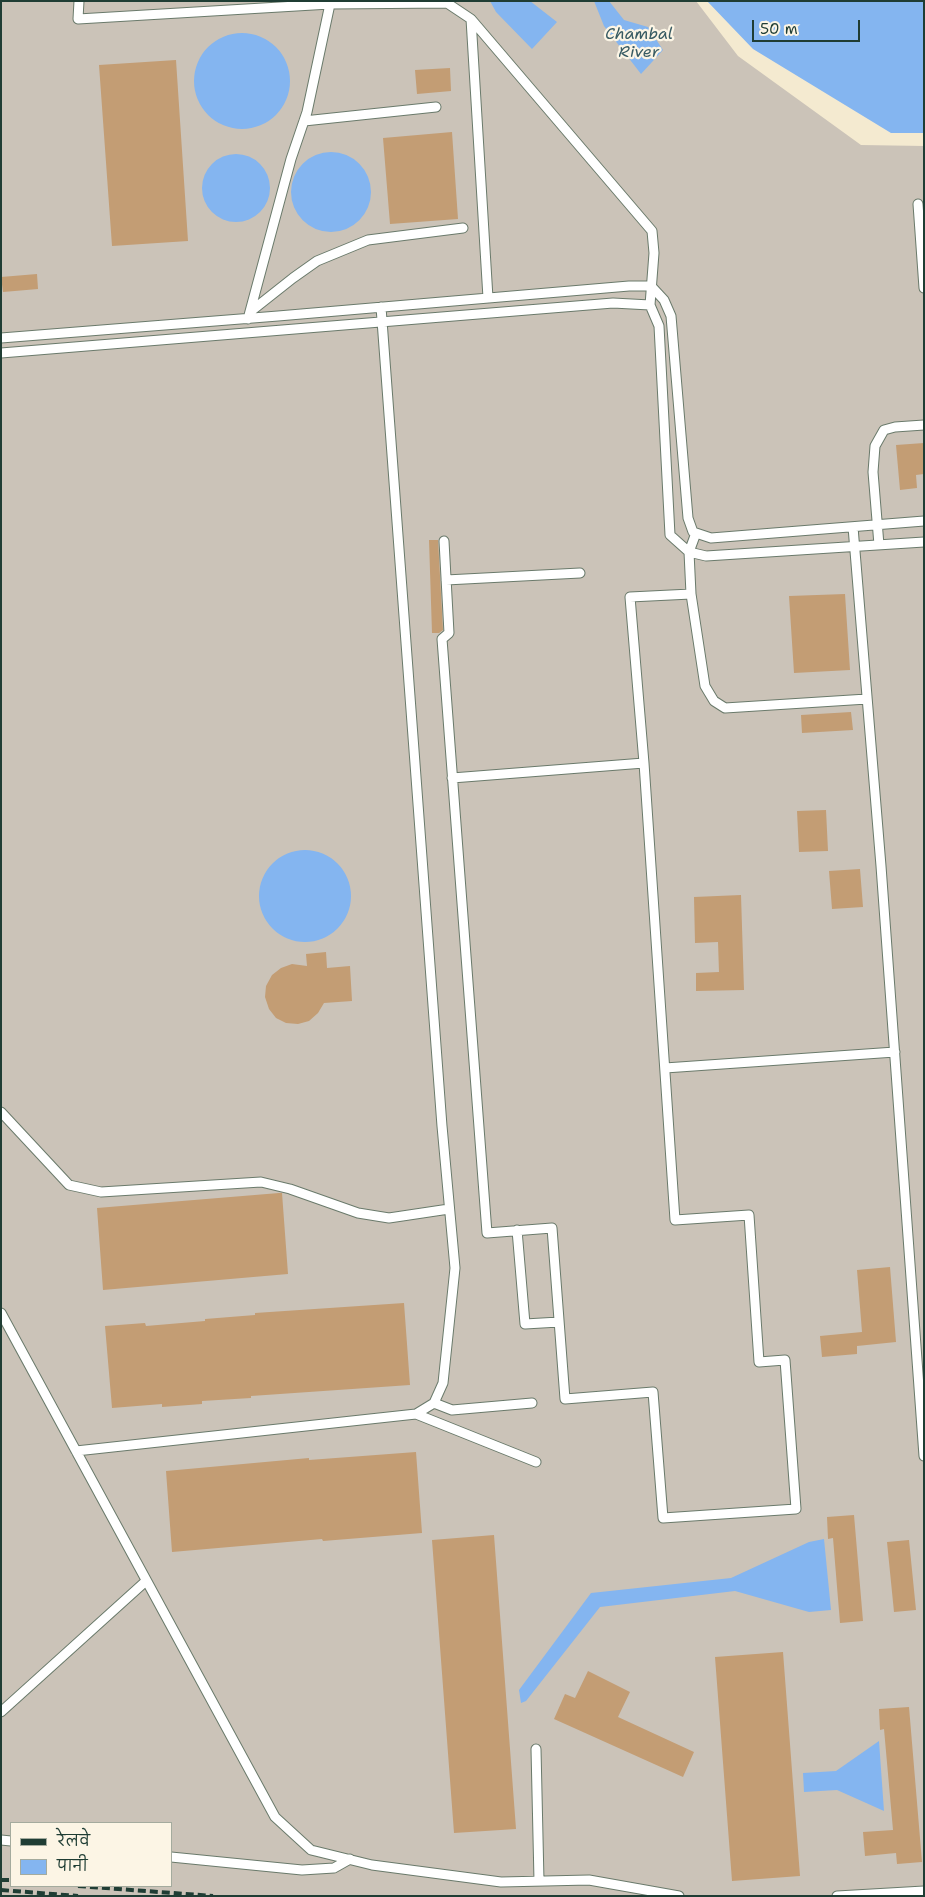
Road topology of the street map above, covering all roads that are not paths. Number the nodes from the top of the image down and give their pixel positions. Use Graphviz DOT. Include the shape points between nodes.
graph roads {
  1 [pos="79,1"];
  2 [pos="330,4"];
  3 [pos="471,19"];
  4 [pos="436,107"];
  5 [pos="304,121"];
  6 [pos="918,204"];
  7 [pos="462,228"];
  8 [pos="651,286"];
  9 [pos="924,288"];
  10 [pos="488,298"];
  11 [pos="650,305"];
  12 [pos="381,307"];
  13 [pos="249,315"];
  14 [pos="382,322"];
  15 [pos="1,338"];
  16 [pos="1,353"];
  17 [pos="924,425"];
  18 [pos="924,521"];
  19 [pos="876,525"];
  20 [pos="853,526"];
  21 [pos="696,533"];
  22 [pos="444,541"];
  23 [pos="924,542"];
  24 [pos="879,545"];
  25 [pos="854,547"];
  26 [pos="689,552"];
  27 [pos="580,572"];
  28 [pos="446,580"];
  29 [pos="691,594"];
  30 [pos="867,699"];
  31 [pos="644,763"];
  32 [pos="452,778"];
  33 [pos="895,1052"];
  34 [pos="665,1068"];
  35 [pos="1,1112"];
  36 [pos="449,1209"];
  37 [pos="517,1230"];
  38 [pos="1,1313"];
  39 [pos="559,1322"];
  40 [pos="434,1403"];
  41 [pos="532,1403"];
  42 [pos="416,1414"];
  43 [pos="76,1451"];
  44 [pos="924,1456"];
  45 [pos="536,1462"];
  46 [pos="146,1581"];
  47 [pos="1,1712"];
  48 [pos="536,1749"];
  49 [pos="172,1857"];
  50 [pos="350,1859"];
  51 [pos="539,1881"];
  52 [pos="924,1891"];
  53 [pos="679,1896"];
  54 [pos="837,1896"];
  1 -- 2 [label="lane" via="78,19"];
  2 -- 3 [label="lane" via="447,3"];
  2 -- 5 [label="lane"];
  3 -- 8 [label="lane" via="652,231"];
  3 -- 10 [label="lane"];
  4 -- 5 [label="lane"];
  5 -- 13 [label="lane"];
  6 -- 9 [label="lane"];
  7 -- 13 [label="lane" via="368,240 317,262"];
  8 -- 10 [label="lane"];
  8 -- 11 [label="lane"];
  8 -- 21 [label="lane" via="664,300 671,316 688,518 692,532"];
  10 -- 12 [label="lane"];
  11 -- 14 [label="lane" via="613,303"];
  11 -- 26 [label="lane" via="659,326 670,535"];
  12 -- 13 [label="lane"];
  12 -- 14 [label="lane"];
  13 -- 15 [label="lane"];
  14 -- 16 [label="lane"];
  14 -- 36 [label="lane"];
  17 -- 19 [label="lane" via="884,430 875,446"];
  18 -- 19 [label="lane"];
  19 -- 20 [label="lane"];
  19 -- 24 [label="lane"];
  20 -- 21 [label="lane" via="711,538"];
  20 -- 25 [label="lane"];
  21 -- 26 [label="lane"];
  22 -- 28 [label="lane"];
  23 -- 24 [label="lane"];
  24 -- 25 [label="lane"];
  25 -- 26 [label="lane" via="706,556"];
  25 -- 30 [label="lane"];
  26 -- 29 [label="lane"];
  27 -- 28 [label="lane"];
  28 -- 32 [label="lane" via="449,633 442,639"];
  29 -- 30 [label="lane" via="704,686 714,701 725,708"];
  29 -- 31 [label="lane" via="630,597"];
  30 -- 33 [label="lane"];
  31 -- 32 [label="lane"];
  31 -- 34 [label="lane"];
  32 -- 37 [label="lane" via="487,1233"];
  33 -- 34 [label="lane"];
  33 -- 44 [label="lane"];
  34 -- 39 [label="lane" via="675,1220 749,1215 759,1362 785,1360 796,1509 663,1518 653,1392 565,1399"];
  35 -- 36 [label="lane" via="69,1184 101,1192 261,1182 358,1213 389,1218"];
  36 -- 40 [label="lane" via="455,1268 443,1383"];
  37 -- 39 [label="lane" via="525,1324"];
  37 -- 39 [label="lane" via="552,1228"];
  38 -- 43 [label="lane"];
  40 -- 41 [label="lane" via="452,1410"];
  40 -- 42 [label="lane"];
  42 -- 43 [label="lane"];
  42 -- 45 [label="lane"];
  43 -- 46 [label="lane"];
  46 -- 47 [label="lane"];
  46 -- 50 [label="lane" via="275,1817 311,1850"];
  48 -- 51 [label="lane"];
  49 -- 50 [label="lane" via="302,1870 334,1868"];
  50 -- 51 [label="lane" via="372,1865 501,1882"];
  51 -- 53 [label="lane" via="590,1880"];
  52 -- 54 [label="lane"];
}
